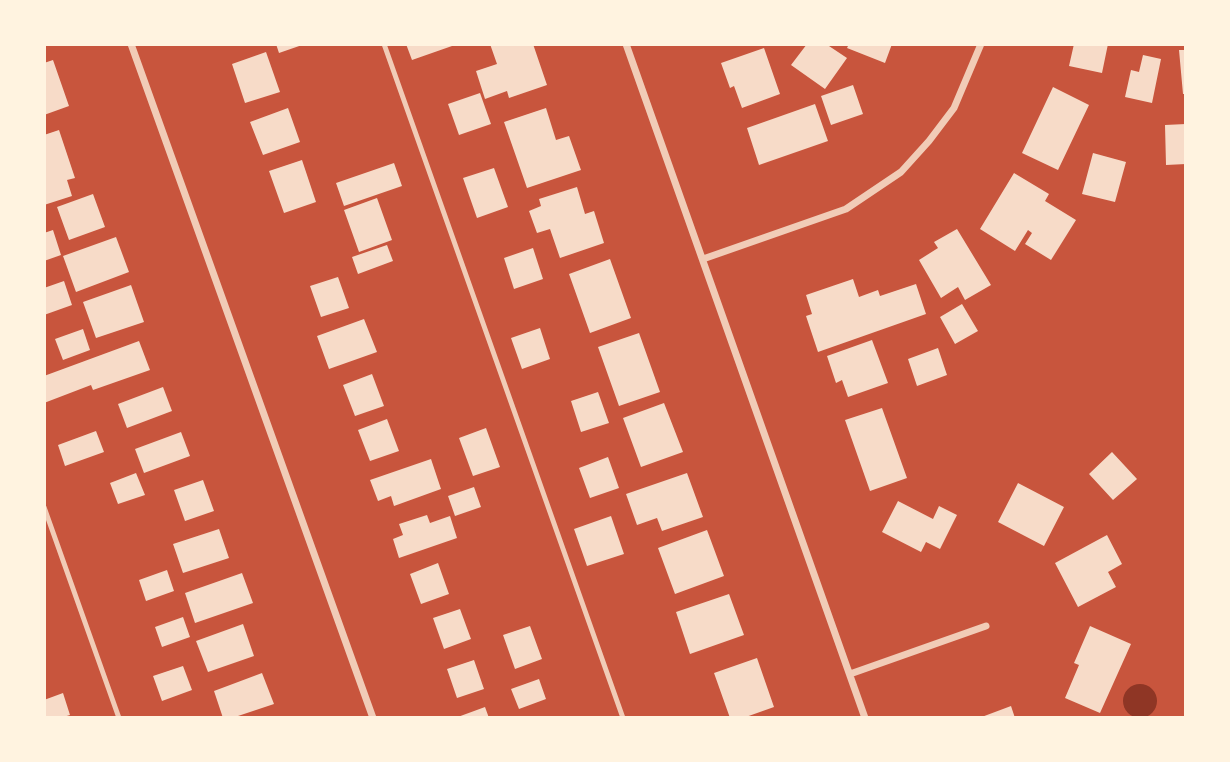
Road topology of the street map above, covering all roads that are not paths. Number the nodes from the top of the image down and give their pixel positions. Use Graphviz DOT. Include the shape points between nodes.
graph roads {
  1 [pos="131,44"];
  2 [pos="384,44"];
  3 [pos="626,44"];
  4 [pos="981,44"];
  5 [pos="703,259"];
  6 [pos="44,507"];
  7 [pos="986,626"];
  8 [pos="850,674"];
  9 [pos="120,718"];
  10 [pos="373,718"];
  11 [pos="623,718"];
  12 [pos="865,718"];
  1 -- 10 [label="street"];
  2 -- 11 [label="lane"];
  3 -- 5 [label="street"];
  4 -- 5 [label="street" via="954,108 901,172 846,209"];
  5 -- 8 [label="street"];
  6 -- 9 [label="lane"];
  7 -- 8 [label="street"];
  8 -- 12 [label="street"];
}
